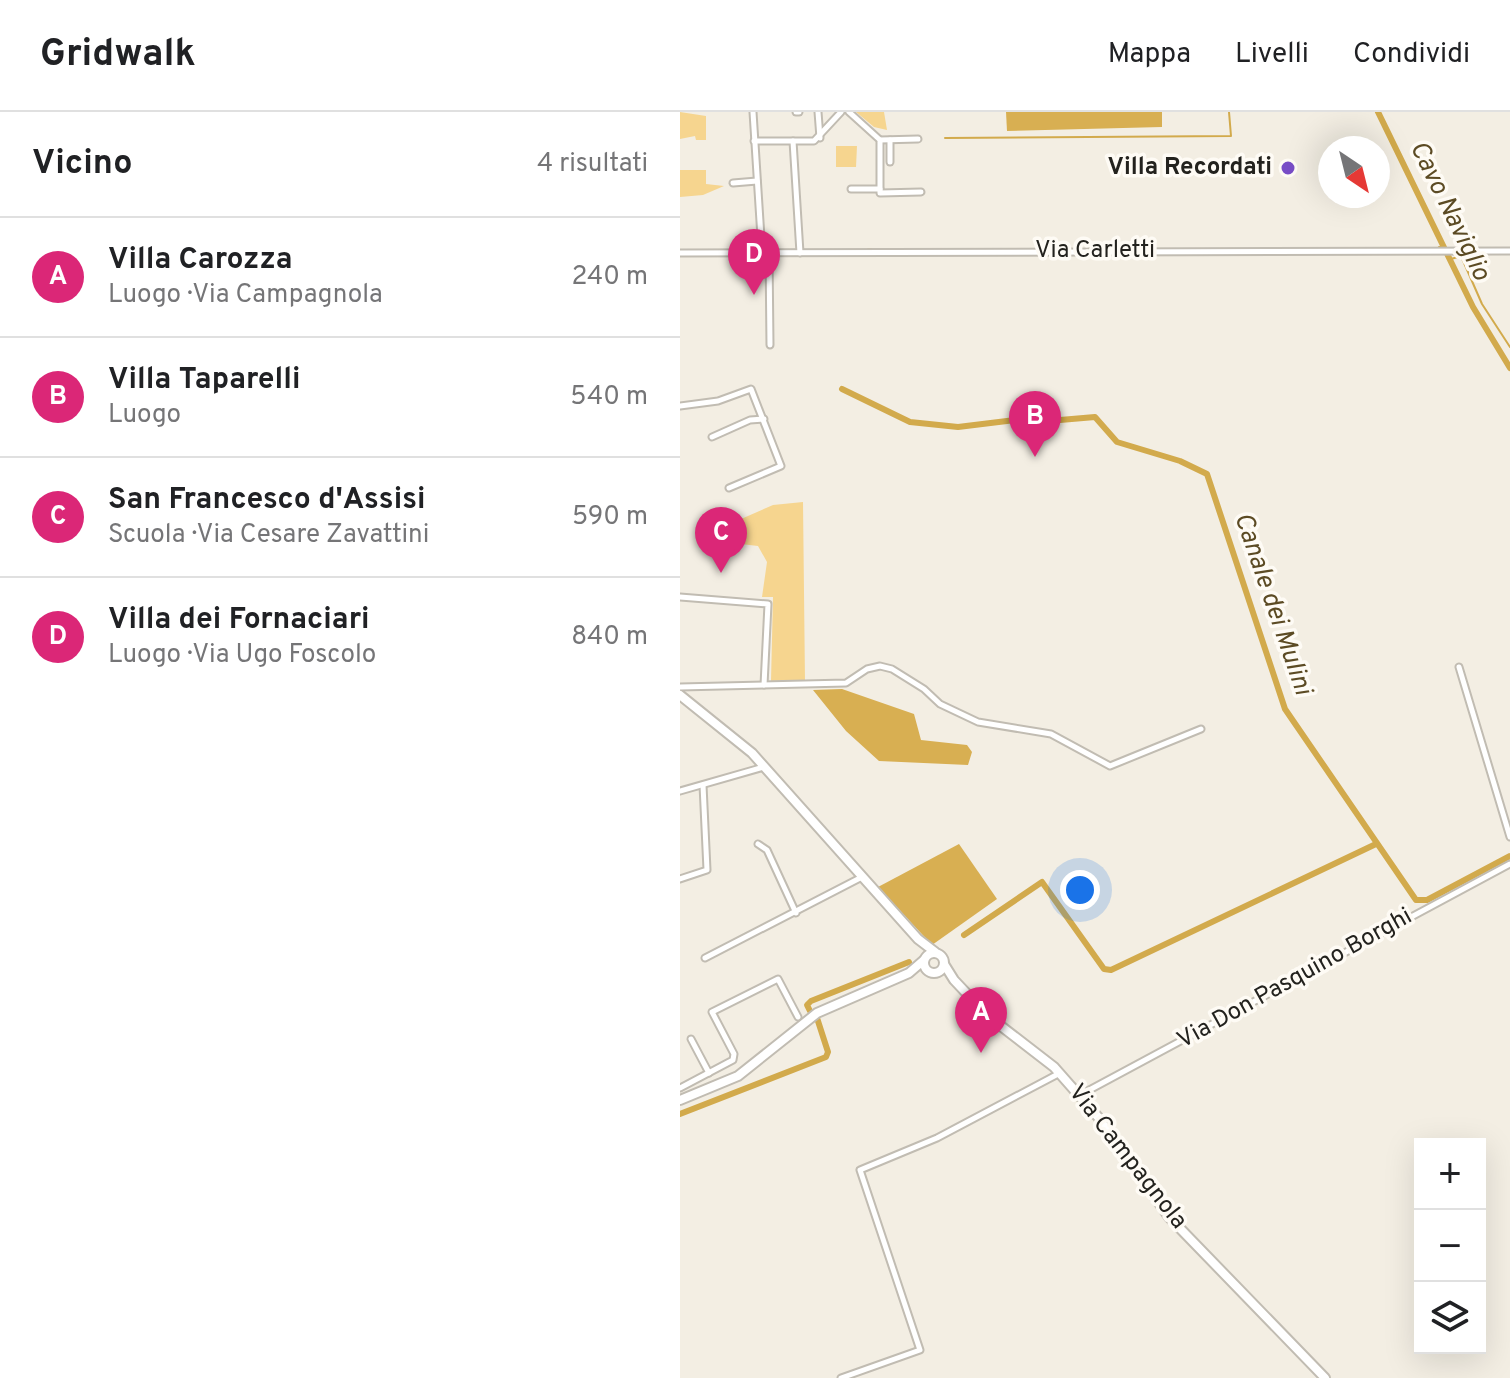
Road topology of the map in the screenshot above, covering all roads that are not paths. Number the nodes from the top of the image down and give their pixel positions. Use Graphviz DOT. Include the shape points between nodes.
graph roads {
  1 [pos="818,112"];
  2 [pos="841,112"];
  3 [pos="849,112"];
  4 [pos="753,113"];
  5 [pos="820,139"];
  6 [pos="918,139"];
  7 [pos="880,140"];
  8 [pos="890,140"];
  9 [pos="754,141"];
  10 [pos="793,141"];
  11 [pos="890,162"];
  12 [pos="757,181"];
  13 [pos="733,183"];
  14 [pos="851,189"];
  15 [pos="880,189"];
  16 [pos="921,192"];
  17 [pos="1510,251"];
  18 [pos="680,253"];
  19 [pos="765,253"];
  20 [pos="800,253"];
  21 [pos="770,345"];
  22 [pos="680,406"];
  23 [pos="764,419"];
  24 [pos="712,437"];
  25 [pos="729,488"];
  26 [pos="680,597"];
  27 [pos="1459,667"];
  28 [pos="764,685"];
  29 [pos="680,687"];
  30 [pos="680,695"];
  31 [pos="1201,729"];
  32 [pos="765,767"];
  33 [pos="703,785"];
  34 [pos="680,791"];
  35 [pos="1510,837"];
  36 [pos="758,844"];
  37 [pos="1510,864"];
  38 [pos="862,877"];
  39 [pos="680,879"];
  40 [pos="796,913"];
  41 [pos="918,939"];
  42 [pos="935,952"];
  43 [pos="705,958"];
  44 [pos="924,959"];
  45 [pos="944,964"];
  46 [pos="933,972"];
  47 [pos="909,973"];
  48 [pos="954,980"];
  49 [pos="798,1017"];
  50 [pos="691,1039"];
  51 [pos="709,1073"];
  52 [pos="1060,1073"];
  53 [pos="680,1088"];
  54 [pos="1080,1095"];
  55 [pos="680,1100"];
  56 [pos="841,1378"];
  57 [pos="1325,1378"];
  1 -- 5 [label="street"];
  2 -- 5 [label="street"];
  3 -- 7 [label="street"];
  4 -- 9 [label="street"];
  5 -- 10 [label="street"];
  6 -- 8 [label="street"];
  7 -- 8 [label="street"];
  7 -- 15 [label="street"];
  8 -- 11 [label="street"];
  9 -- 10 [label="street"];
  9 -- 12 [label="street"];
  10 -- 20 [label="street"];
  12 -- 13 [label="street"];
  12 -- 19 [label="street"];
  14 -- 15 [label="street"];
  15 -- 16 [label="street"];
  17 -- 20 [label="street, Via Carletti"];
  18 -- 19 [label="street, Via Carletti"];
  19 -- 20 [label="street, Via Carletti"];
  19 -- 21 [label="street"];
  22 -- 23 [label="street" via="751,389"];
  23 -- 24 [label="street"];
  23 -- 25 [label="street" via="781,466"];
  26 -- 28 [label="street" via="768,604"];
  27 -- 35 [label="street"];
  28 -- 29 [label="street"];
  28 -- 31 [label="street" via="846,683 867,669 892,669 940,704 978,722 1051,734 1110,766"];
  30 -- 32 [label="main road, Via Campagnola"];
  32 -- 33 [label="street"];
  32 -- 38 [label="main road, Via Campagnola"];
  33 -- 34 [label="street"];
  33 -- 39 [label="street" via="707,870"];
  36 -- 40 [label="street" via="767,850"];
  37 -- 54 [label="street, Via Don Pasquino Borghi"];
  38 -- 40 [label="street"];
  38 -- 41 [label="main road, Via Campagnola"];
  40 -- 43 [label="street"];
  41 -- 42 [label="main road, Via Campagnola"];
  41 -- 44 [label="main road, Via Campagnola"];
  42 -- 44 [label="main road"];
  42 -- 45 [label="main road, Via Campagnola"];
  44 -- 46 [label="main road, Via Campagnola"];
  44 -- 47 [label="main road"];
  45 -- 46 [label="main road"];
  45 -- 48 [label="main road, Via Campagnola"];
  46 -- 47 [label="main road"];
  46 -- 48 [label="main road, Via Campagnola"];
  47 -- 55 [label="main road" via="817,1013 750,1069"];
  48 -- 52 [label="main road, Via Campagnola" via="988,1016"];
  49 -- 51 [label="street" via="778,979 712,1012 734,1054 733,1060"];
  50 -- 51 [label="street"];
  51 -- 53 [label="street"];
  52 -- 54 [label="main road, Via Campagnola"];
  52 -- 56 [label="street" via="937,1138 860,1170 920,1350"];
  54 -- 57 [label="main road, Via Campagnola" via="1169,1217"];
}
